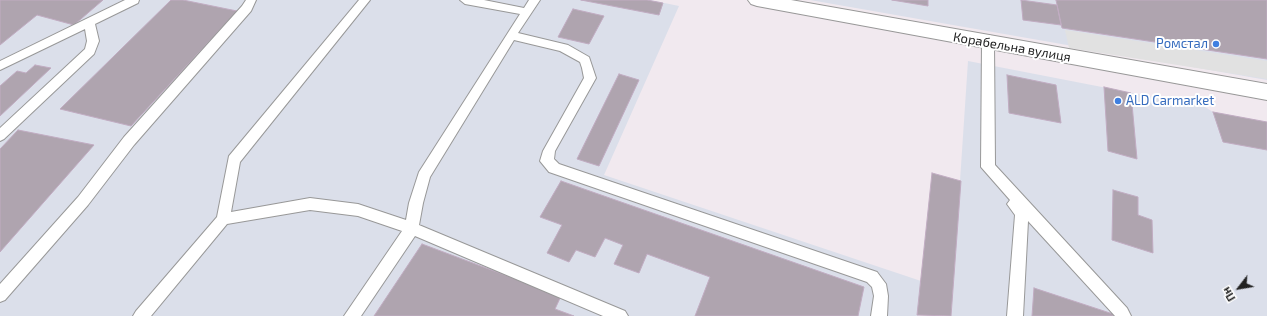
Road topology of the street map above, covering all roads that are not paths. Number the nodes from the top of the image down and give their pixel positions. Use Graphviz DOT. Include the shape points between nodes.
graph roads {
  1 [pos="134,0"];
  2 [pos="251,0"];
  3 [pos="365,0"];
  4 [pos="465,0"];
  5 [pos="535,0"];
  6 [pos="757,0"];
  7 [pos="527,12"];
  8 [pos="89,22"];
  9 [pos="511,35"];
  10 [pos="988,43"];
  11 [pos="0,66"];
  12 [pos="1267,92"];
  13 [pos="0,136"];
  14 [pos="988,168"];
  15 [pos="223,219"];
  16 [pos="412,228"];
  17 [pos="0,295"];
  18 [pos="141,316"];
  19 [pos="352,316"];
  20 [pos="620,316"];
  21 [pos="879,316"];
  22 [pos="1015,316"];
  23 [pos="1123,316"];
  1 -- 8 [label="lane"];
  2 -- 17 [label="lane" via="247,8 129,141 83,202"];
  3 -- 15 [label="lane" via="234,160"];
  4 -- 7 [label="lane"];
  5 -- 7 [label="lane"];
  6 -- 10 [label="street, Корабельна вулиця"];
  7 -- 9 [label="lane"];
  8 -- 11 [label="lane"];
  8 -- 13 [label="lane" via="93,41 90,51"];
  9 -- 16 [label="lane" via="424,176"];
  9 -- 21 [label="lane" via="564,48 585,60 588,68 590,78 549,151 547,161 554,168 872,277 879,284"];
  10 -- 12 [label="street, Корабельна вулиця"];
  10 -- 14 [label="lane"];
  14 -- 22 [label="lane" via="988,175 1022,213"];
  14 -- 23 [label="lane"];
  15 -- 16 [label="lane" via="310,204 358,210"];
  15 -- 18 [label="lane"];
  16 -- 19 [label="lane"];
  16 -- 20 [label="lane"];
}
